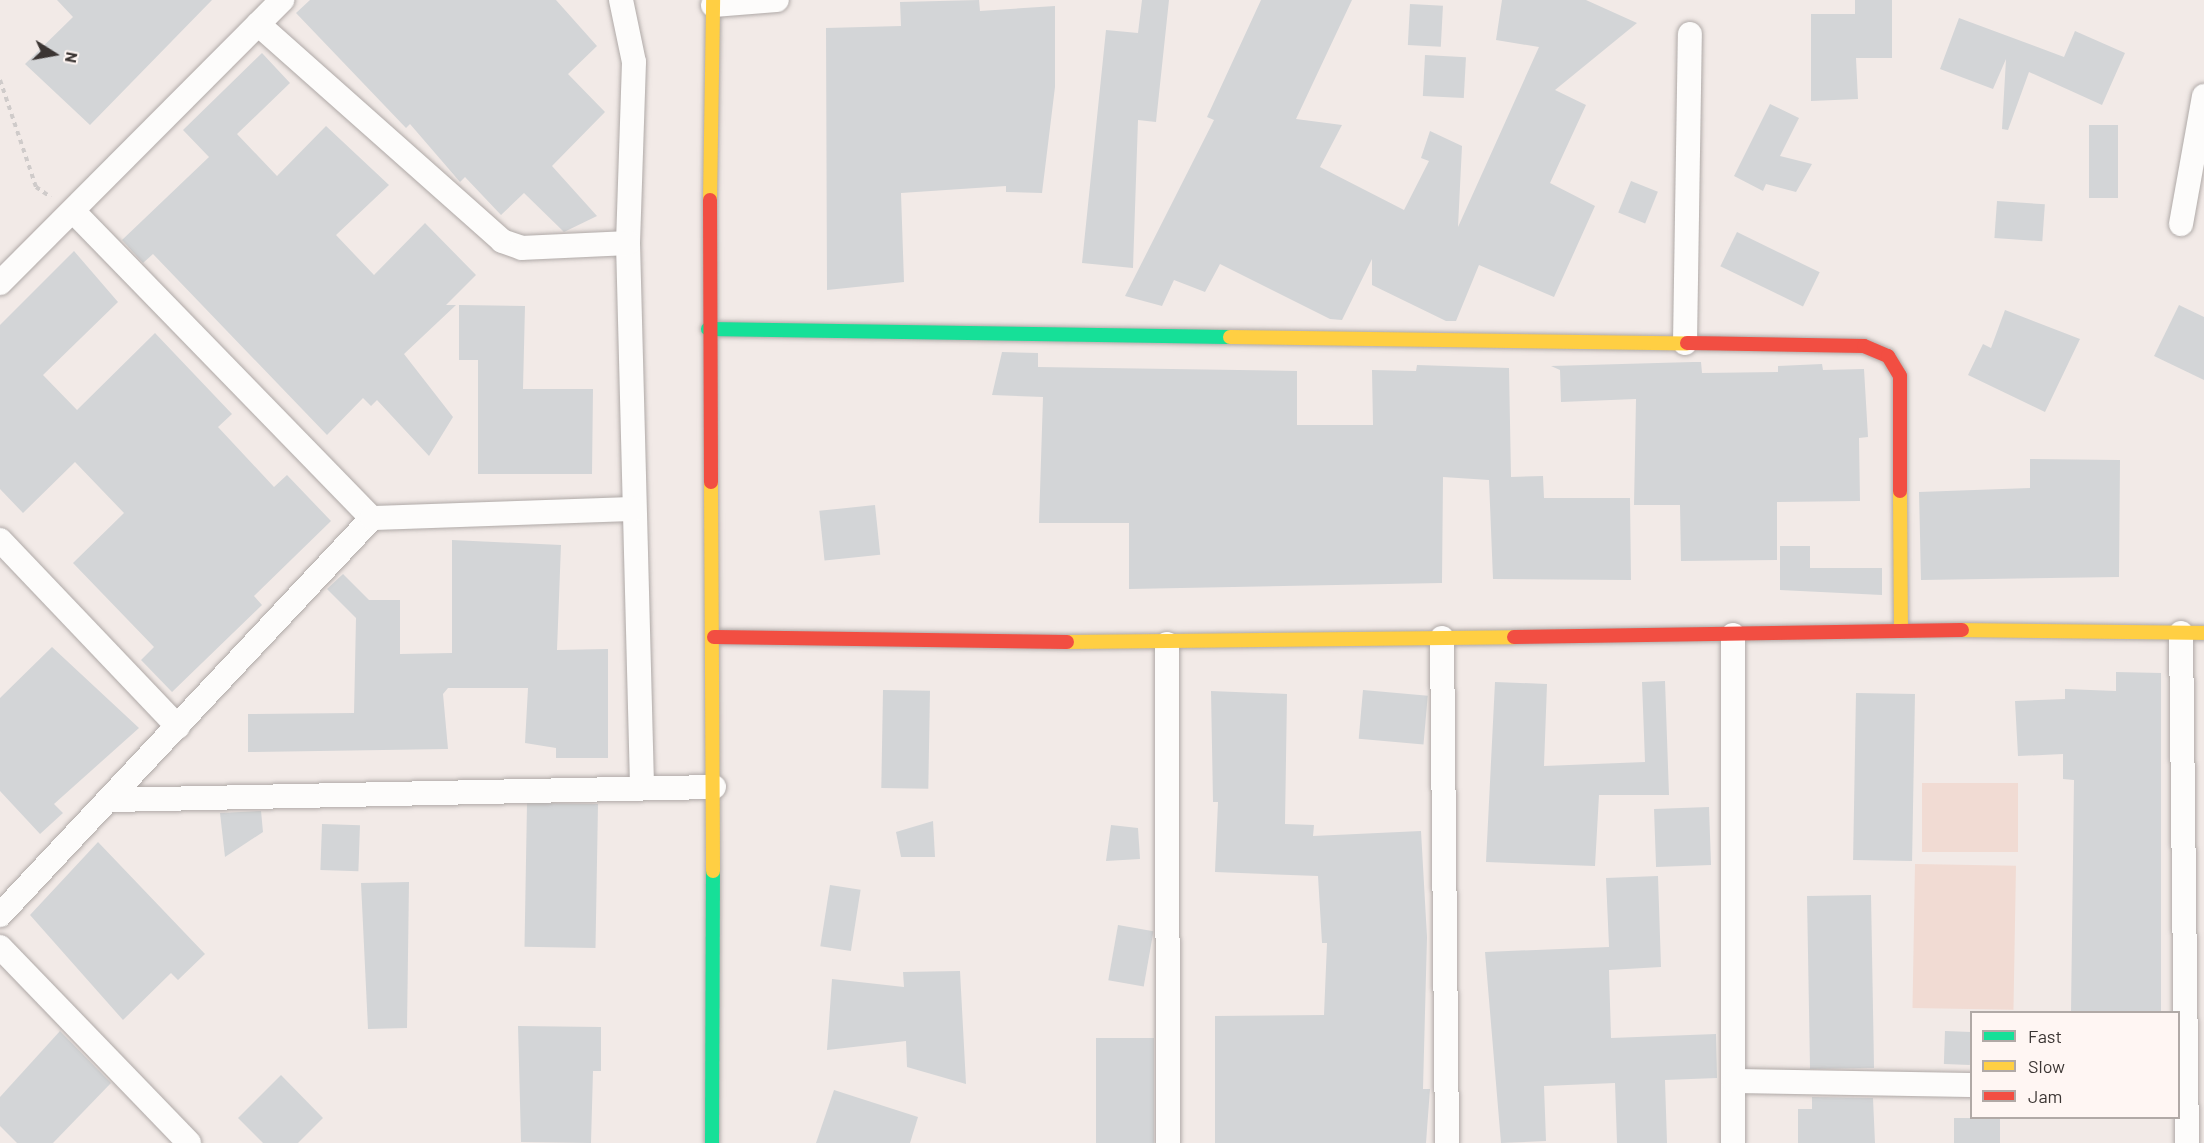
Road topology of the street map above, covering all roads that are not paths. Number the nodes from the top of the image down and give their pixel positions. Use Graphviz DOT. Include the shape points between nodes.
graph roads {
  1 [pos="282,0"];
  2 [pos="621,0"];
  3 [pos="777,0"];
  4 [pos="713,2"];
  5 [pos="258,24"];
  6 [pos="1690,34"];
  7 [pos="2204,96"];
  8 [pos="73,212"];
  9 [pos="2181,224"];
  10 [pos="628,243"];
  11 [pos="0,283"];
  12 [pos="708,329"];
  13 [pos="1685,343"];
  14 [pos="634,509"];
  15 [pos="372,518"];
  16 [pos="0,540"];
  17 [pos="1901,629"];
  18 [pos="2192,633"];
  19 [pos="1733,635"];
  20 [pos="714,637"];
  21 [pos="1442,638"];
  22 [pos="1167,644"];
  23 [pos="178,726"];
  24 [pos="642,786"];
  25 [pos="714,787"];
  26 [pos="112,800"];
  27 [pos="0,915"];
  28 [pos="0,947"];
  29 [pos="1734,1081"];
  30 [pos="1970,1085"];
  31 [pos="2182,1089"];
  32 [pos="189,1143"];
  33 [pos="712,1143"];
  34 [pos="1168,1143"];
  35 [pos="1447,1143"];
  36 [pos="1733,1143"];
  37 [pos="2187,1143"];
  1 -- 5 [label="street"];
  2 -- 10 [label="street" via="634,62"];
  3 -- 4 [label="street"];
  4 -- 12 [label="street"];
  5 -- 8 [label="street"];
  5 -- 10 [label="street" via="502,241 522,248"];
  6 -- 13 [label="street"];
  7 -- 9 [label="street"];
  8 -- 11 [label="street"];
  8 -- 15 [label="street"];
  10 -- 14 [label="street"];
  12 -- 13 [label="street"];
  12 -- 20 [label="street"];
  13 -- 17 [label="street" via="1864,346 1888,356 1900,376 1904,407"];
  14 -- 15 [label="street"];
  14 -- 24 [label="street"];
  15 -- 23 [label="street"];
  16 -- 23 [label="street"];
  17 -- 18 [label="street"];
  17 -- 19 [label="street"];
  18 -- 31 [label="street"];
  19 -- 21 [label="street"];
  19 -- 29 [label="street"];
  20 -- 22 [label="street"];
  20 -- 25 [label="street"];
  21 -- 22 [label="street"];
  21 -- 35 [label="street"];
  22 -- 34 [label="street"];
  23 -- 26 [label="street"];
  24 -- 25 [label="street"];
  24 -- 26 [label="street"];
  25 -- 33 [label="street"];
  26 -- 27 [label="street"];
  28 -- 32 [label="street"];
  29 -- 30 [label="street"];
  29 -- 36 [label="street"];
  31 -- 37 [label="street"];
}
